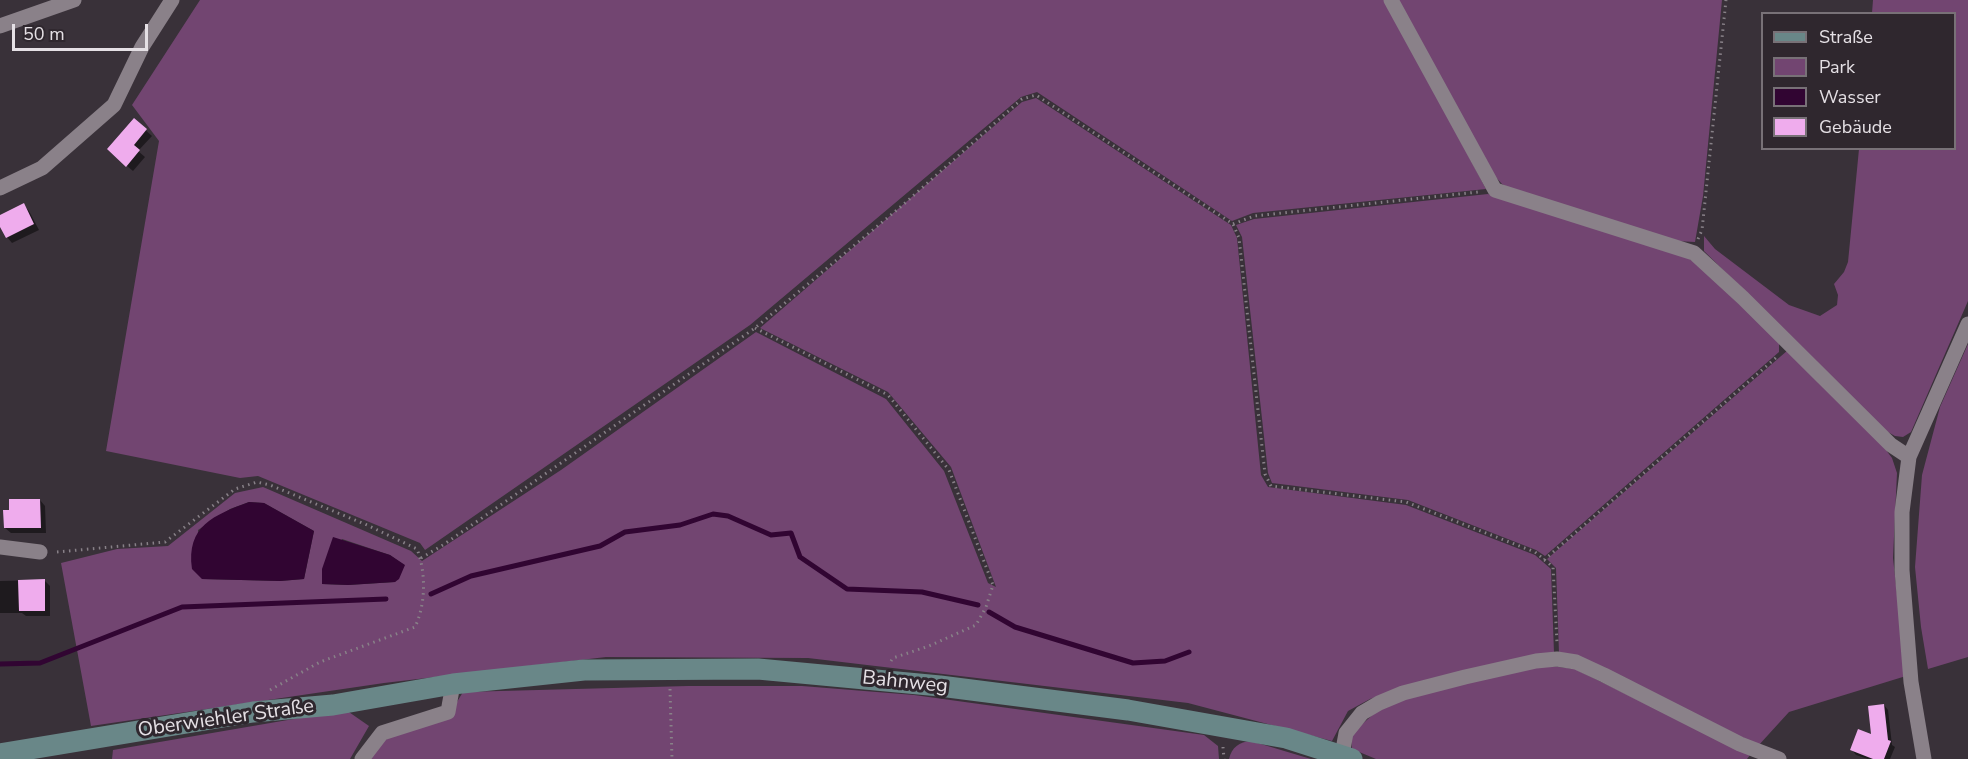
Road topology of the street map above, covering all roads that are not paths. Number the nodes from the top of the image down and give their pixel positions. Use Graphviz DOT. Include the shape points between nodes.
graph roads {
  1 [pos="74,0"];
  2 [pos="172,0"];
  3 [pos="1391,0"];
  4 [pos="0,26"];
  5 [pos="0,188"];
  6 [pos="1968,324"];
  7 [pos="1909,457"];
  8 [pos="0,547"];
  9 [pos="39,552"];
  10 [pos="453,684"];
  11 [pos="0,754"];
  12 [pos="1347,757"];
  13 [pos="362,759"];
  14 [pos="1779,759"];
  15 [pos="1924,759"];
  1 -- 4 [label="street"];
  2 -- 5 [label="street" via="142,47 114,105 42,168"];
  3 -- 7 [label="street" via="1495,190 1694,253 1891,445"];
  6 -- 7 [label="street"];
  7 -- 15 [label="street" via="1902,512 1902,570 1911,682"];
  8 -- 9 [label="street"];
  10 -- 11 [label="main road, Oberwiehler Straße"];
  10 -- 12 [label="main road, Bahnweg" via="584,670 758,669 940,686 1128,710 1286,738"];
  10 -- 13 [label="street" via="448,712 382,733"];
  12 -- 14 [label="street" via="1346,733 1362,713 1379,703 1465,677 1557,659 1576,662 1740,744"];
}
